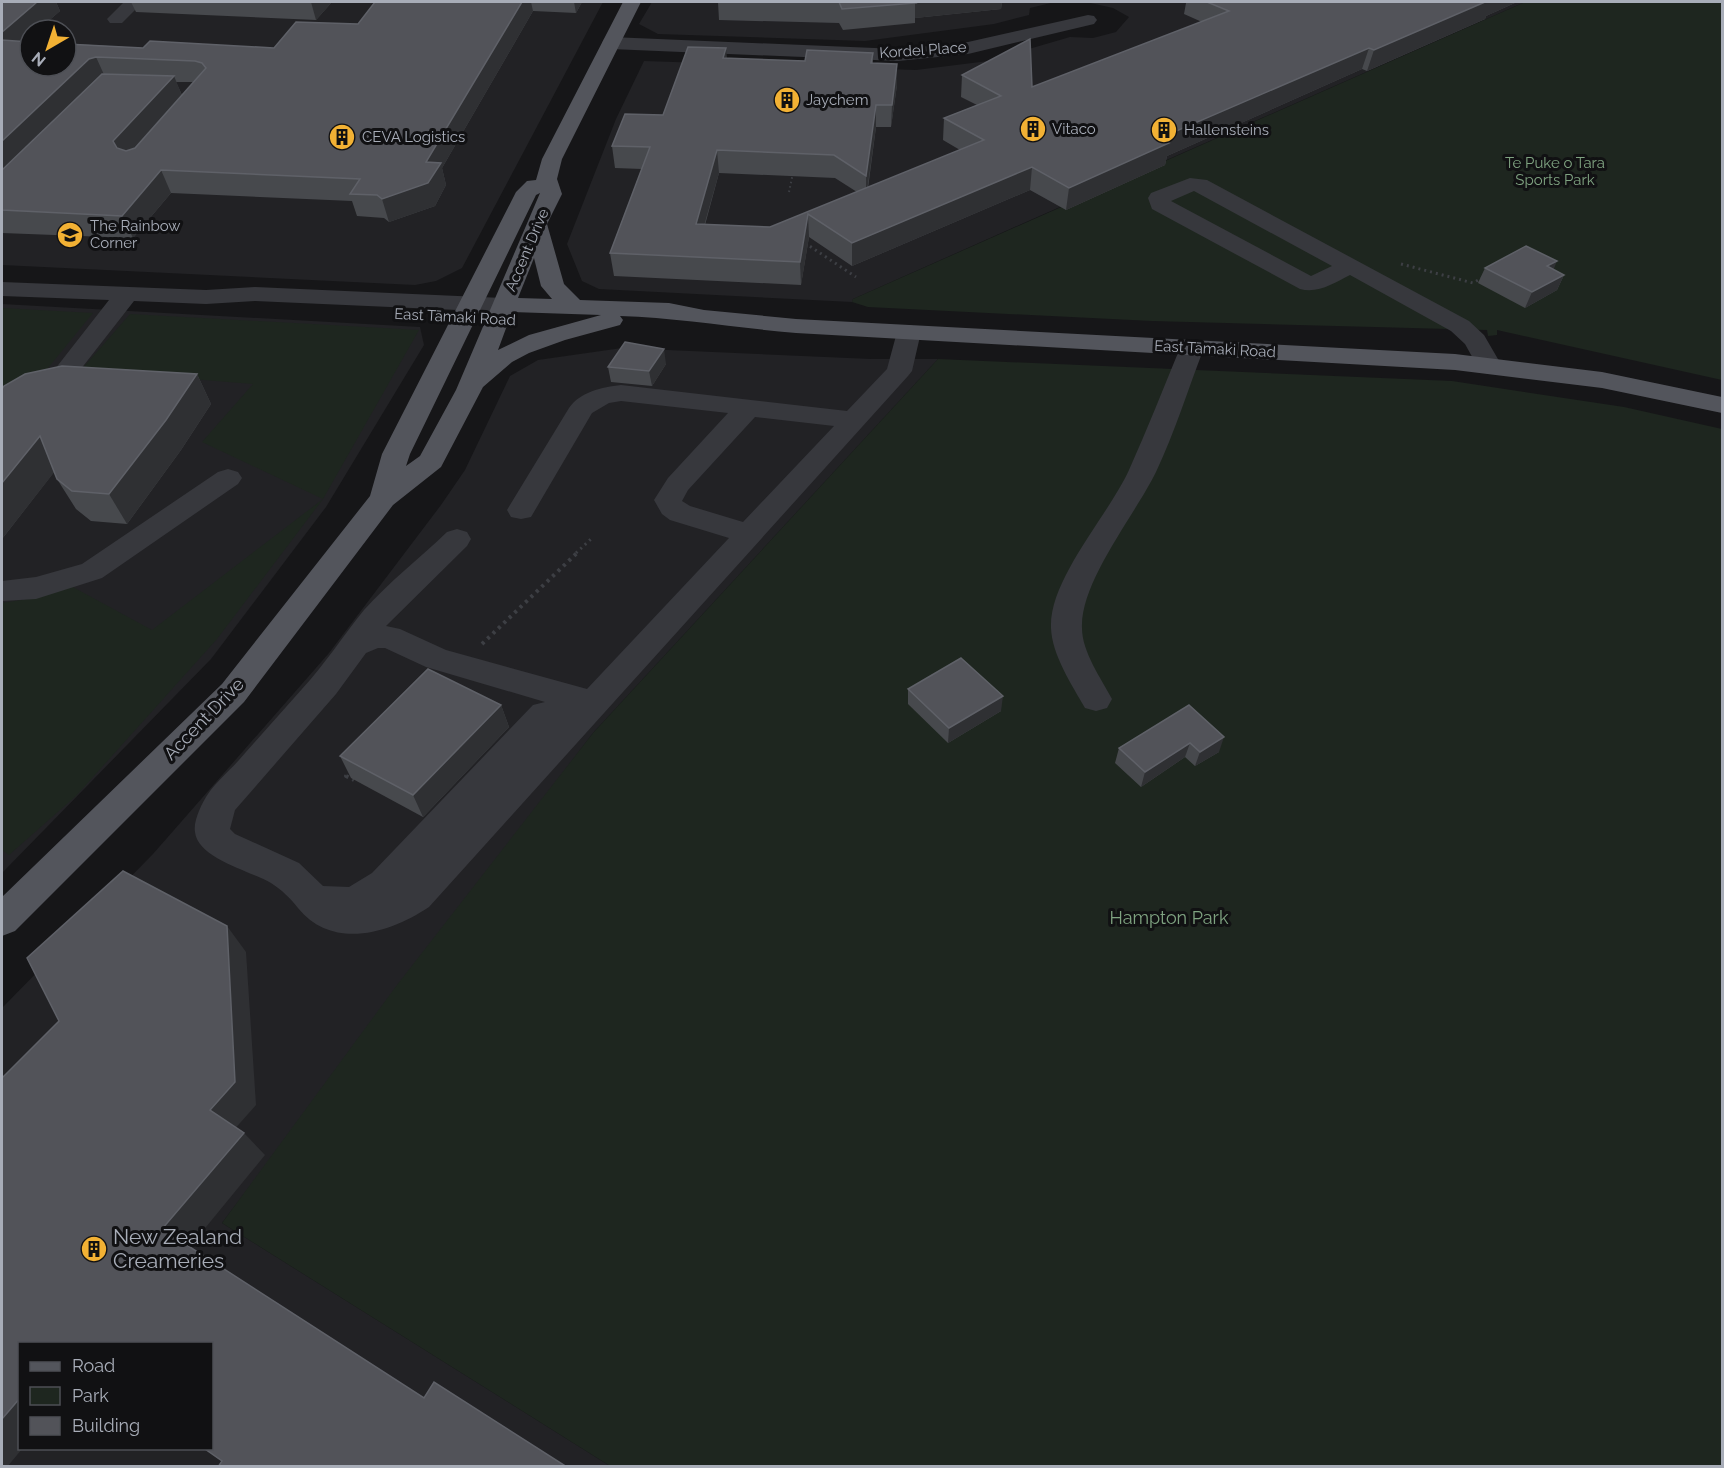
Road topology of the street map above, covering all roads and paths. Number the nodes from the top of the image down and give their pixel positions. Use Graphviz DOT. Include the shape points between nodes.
graph roads {
  1 [pos="134,2"];
  2 [pos="632,2"];
  3 [pos="116,19"];
  4 [pos="1089,20"];
  5 [pos="612,43"];
  6 [pos="793,172"];
  7 [pos="546,178"];
  8 [pos="789,192"];
  9 [pos="536,224"];
  10 [pos="797,237"];
  11 [pos="1348,266"];
  12 [pos="1490,273"];
  13 [pos="856,277"];
  14 [pos="2,289"];
  15 [pos="127,294"];
  16 [pos="574,308"];
  17 [pos="467,311"];
  18 [pos="500,313"];
  19 [pos="704,318"];
  20 [pos="1445,319"];
  21 [pos="611,320"];
  22 [pos="909,332"];
  23 [pos="1192,348"];
  24 [pos="1455,362"];
  25 [pos="1489,366"];
  26 [pos="469,390"];
  27 [pos="1722,405"];
  28 [pos="748,408"];
  29 [pos="2,409"];
  30 [pos="854,420"];
  31 [pos="228,478"];
  32 [pos="383,498"];
  33 [pos="521,510"];
  34 [pos="749,534"];
  35 [pos="457,539"];
  36 [pos="591,539"];
  37 [pos="576,552"];
  38 [pos="2,591"];
  39 [pos="355,645"];
  40 [pos="1096,699"];
  41 [pos="592,703"];
  42 [pos="2,920"];
  1 -- 3 [label="street"];
  2 -- 5 [label="main road, Accent Drive"];
  4 -- 5 [label="street, Kordel Place" via="968,48 898,54"];
  5 -- 7 [label="main road, Accent Drive"];
  6 -- 8 [label="path"];
  7 -- 9 [label="main road, Accent Drive" via="551,194"];
  7 -- 17 [label="main road, Accent Drive" via="527,192"];
  9 -- 16 [label="main road" via="553,286"];
  9 -- 18 [label="main road, Accent Drive"];
  10 -- 13 [label="path"];
  11 -- 11 [label="street" via="1308,284 1161,204 1159,198 1195,184"];
  11 -- 12 [label="path" via="1370,259 1384,260 1473,282"];
  11 -- 20 [label="street"];
  14 -- 15 [label="street, East Tāmaki Road"];
  15 -- 17 [label="street, East Tāmaki Road" via="206,297 248,306"];
  15 -- 29 [label="street" via="57,383"];
  16 -- 18 [label="main road, East Tāmaki Road"];
  16 -- 19 [label="main road, East Tāmaki Road" via="669,310"];
  17 -- 18 [label="street, East Tāmaki Road"];
  17 -- 32 [label="main road, Accent Drive" via="396,454"];
  18 -- 21 [label="main road, East Tāmaki Road"];
  18 -- 26 [label="main road, Accent Drive"];
  19 -- 21 [label="main road, East Tāmaki Road" via="664,322"];
  19 -- 22 [label="main road, East Tāmaki Road"];
  20 -- 24 [label="street"];
  20 -- 25 [label="street" via="1460,326 1474,340"];
  21 -- 26 [label="main road" via="513,350 483,371"];
  22 -- 23 [label="main road, East Tāmaki Road"];
  22 -- 30 [label="street" via="899,371"];
  23 -- 24 [label="main road, East Tāmaki Road"];
  23 -- 40 [label="street" via="1142,472 1083,570 1067,611 1066,630 1072,652"];
  24 -- 25 [label="main road, East Tāmaki Road"];
  25 -- 27 [label="main road, East Tāmaki Road" via="1602,380"];
  26 -- 32 [label="main road, Accent Drive" via="431,461"];
  28 -- 30 [label="street"];
  28 -- 33 [label="street" via="621,393 597,398 577,414"];
  28 -- 34 [label="street" via="668,500 680,513"];
  30 -- 34 [label="street"];
  31 -- 38 [label="street" via="92,571 36,588"];
  32 -- 42 [label="main road, Accent Drive" via="233,693"];
  34 -- 41 [label="street"];
  35 -- 39 [label="street" via="376,617"];
  36 -- 37 [label="path"];
  39 -- 41 [label="street" via="374,636 389,637 437,658"];
  39 -- 41 [label="street" via="325,686 221,803 213,823 212,833 223,844 295,880 311,898 341,905 376,891 545,714"];
}
